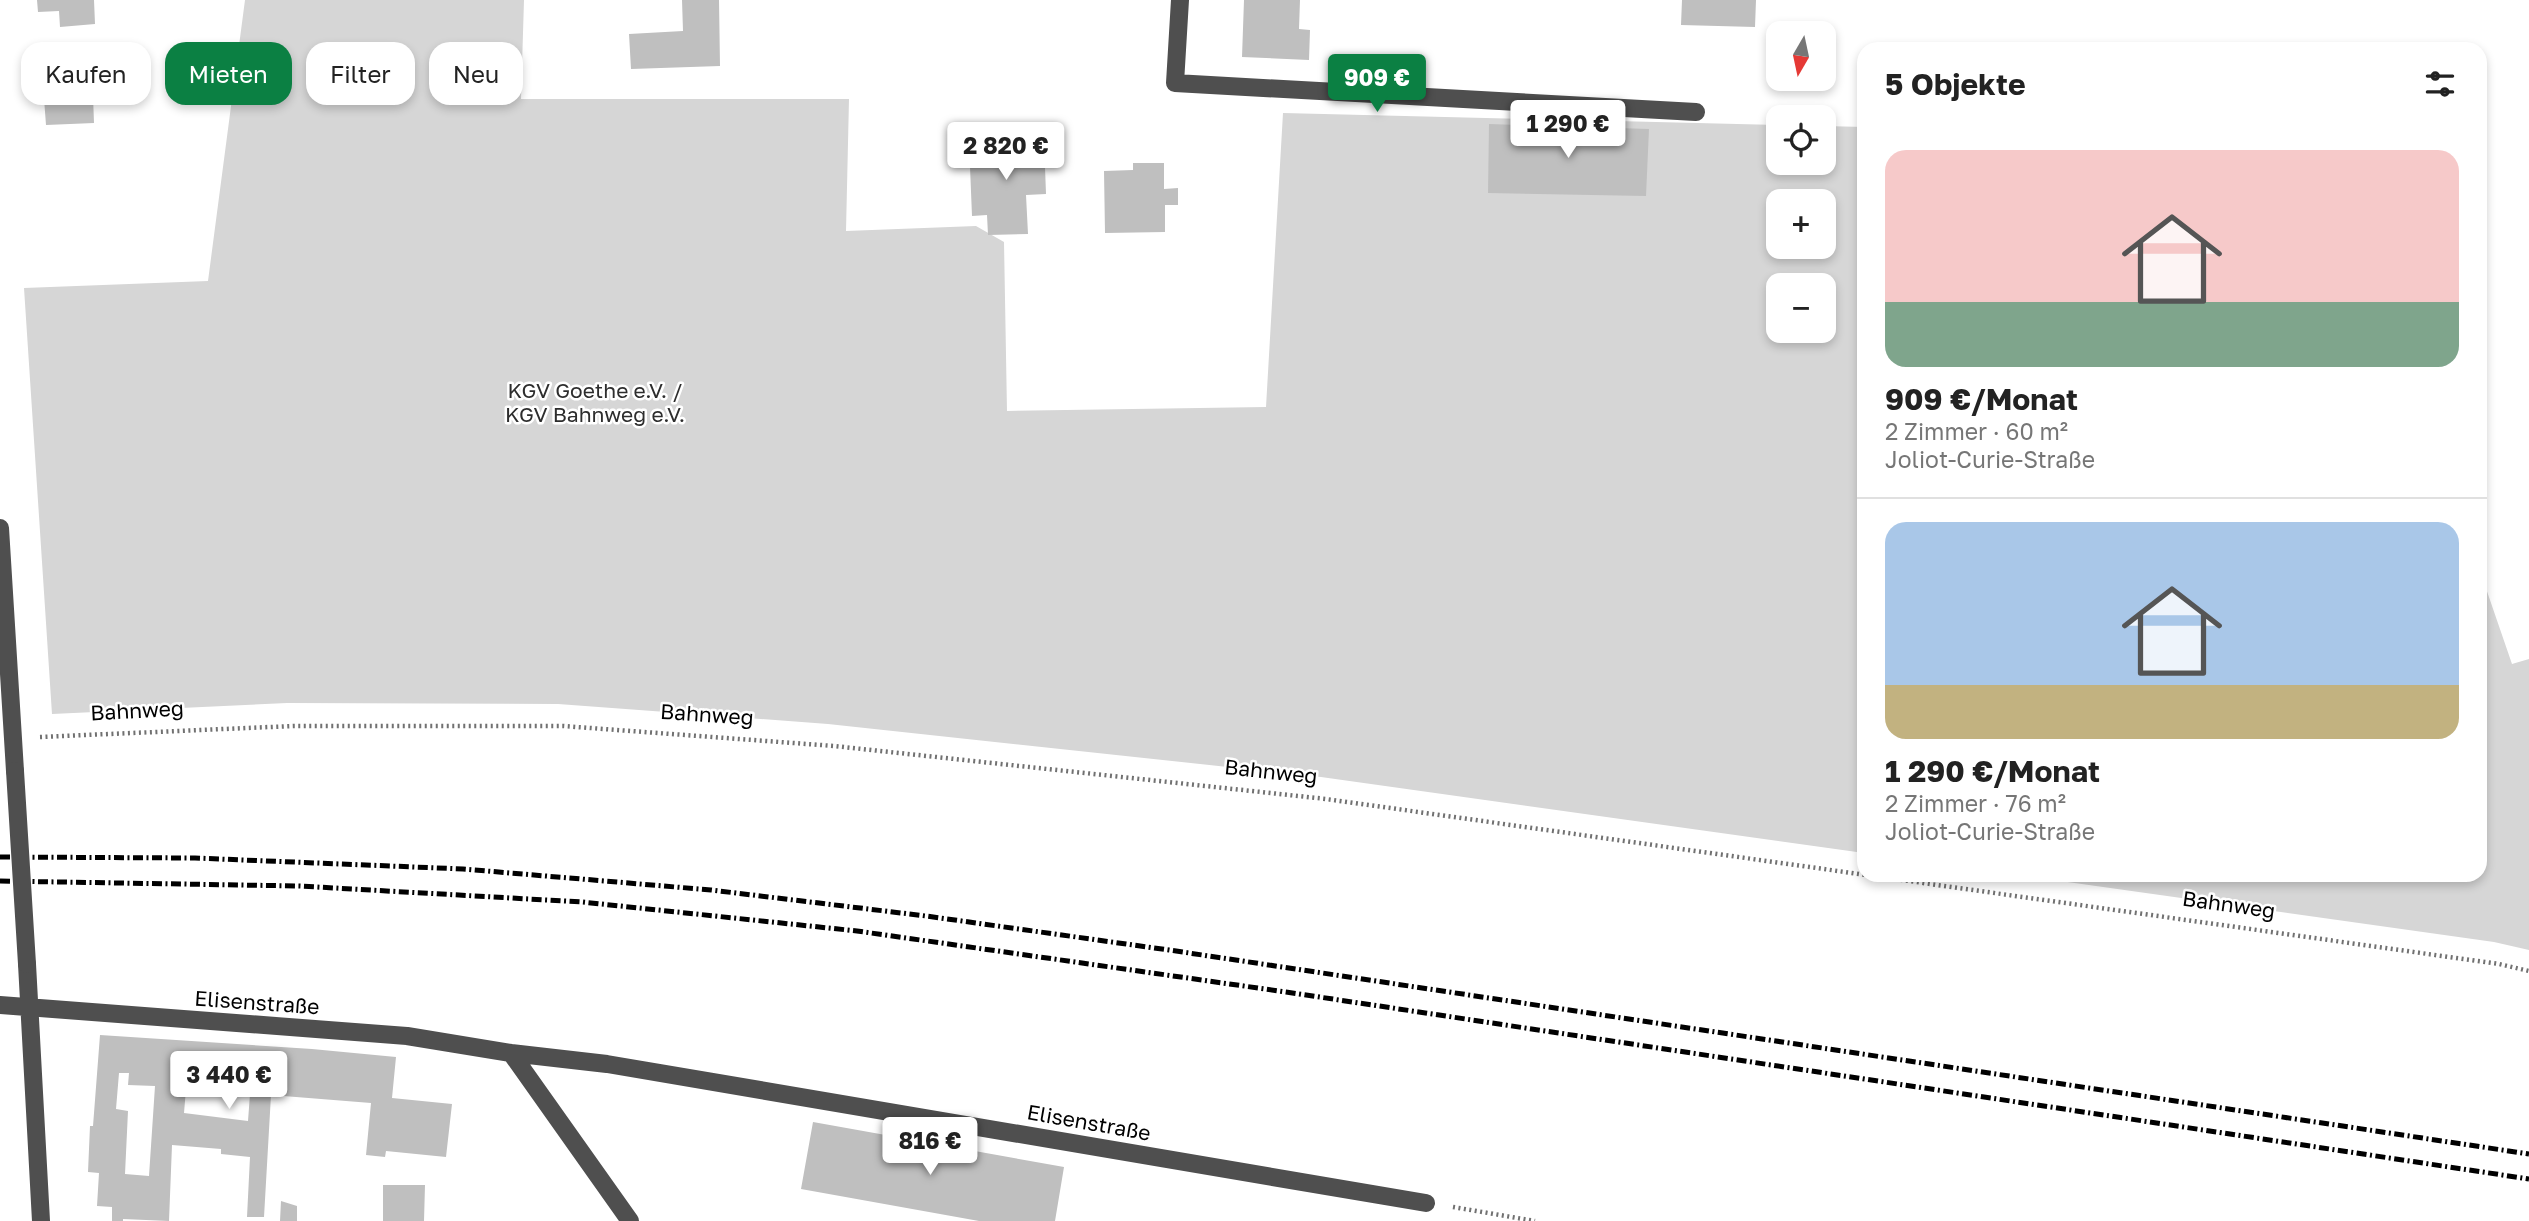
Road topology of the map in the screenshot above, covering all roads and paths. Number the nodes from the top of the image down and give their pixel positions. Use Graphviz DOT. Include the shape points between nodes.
graph roads {
  1 [pos="1180,0"];
  2 [pos="1696,112"];
  3 [pos="0,528"];
  4 [pos="6,739"];
  5 [pos="1857,874"];
  6 [pos="1916,882"];
  7 [pos="2529,971"];
  8 [pos="0,1006"];
  9 [pos="29,1006"];
  10 [pos="510,1053"];
  11 [pos="1426,1203"];
  12 [pos="41,1221"];
  13 [pos="630,1221"];
  14 [pos="1535,1221"];
  1 -- 2 [label="street" via="1175,83"];
  3 -- 4 [label="street"];
  4 -- 5 [label="path, Bahnweg" via="293,726 564,726 834,746 1326,799"];
  4 -- 9 [label="street, bridge" via="15,771"];
  6 -- 7 [label="path, Bahnweg"];
  8 -- 9 [label="street, Elisenstraße"];
  9 -- 10 [label="street, Elisenstraße" via="407,1036"];
  9 -- 12 [label="street"];
  10 -- 11 [label="street, Elisenstraße" via="607,1064"];
  10 -- 13 [label="street"];
  11 -- 14 [label="path"];
}
